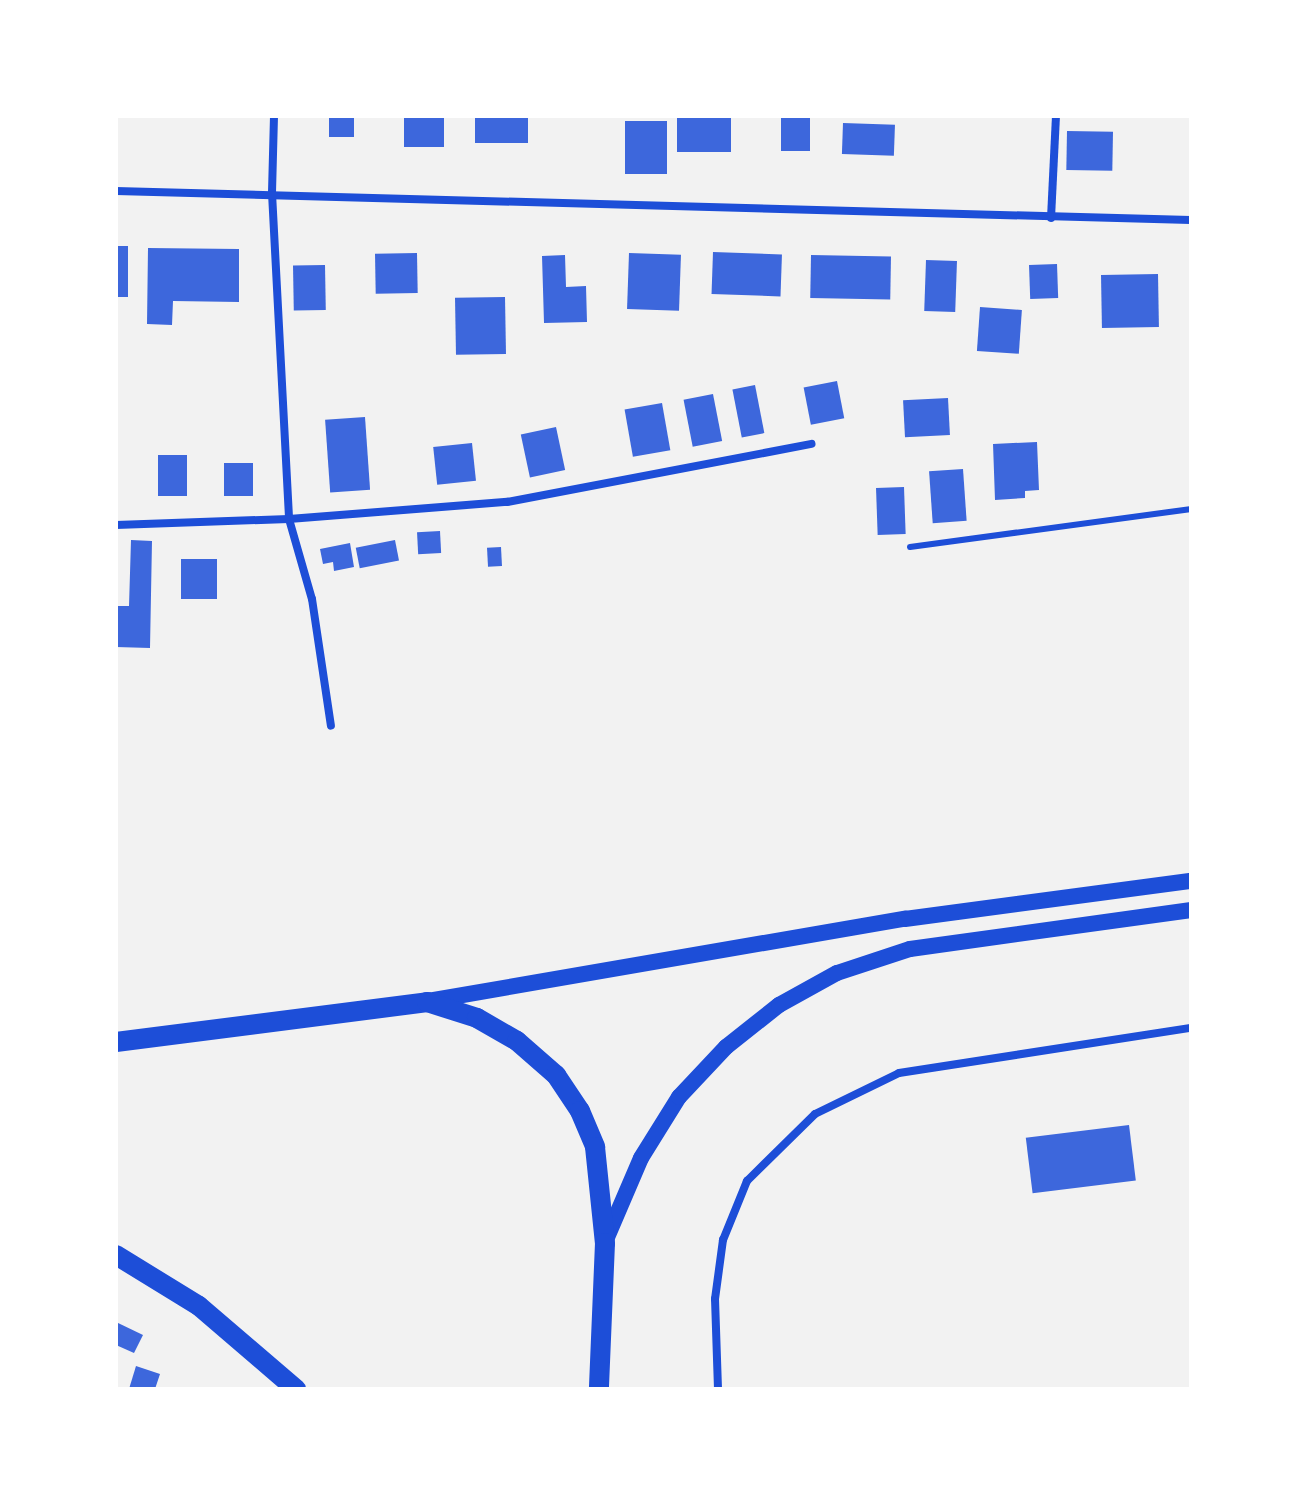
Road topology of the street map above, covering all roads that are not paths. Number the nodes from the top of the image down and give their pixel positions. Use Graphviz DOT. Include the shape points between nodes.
graph roads {
  1 [pos="274,116"];
  2 [pos="1056,116"];
  3 [pos="116,191"];
  4 [pos="272,193"];
  5 [pos="1051,218"];
  6 [pos="1191,220"];
  7 [pos="812,444"];
  8 [pos="1191,509"];
  9 [pos="289,519"];
  10 [pos="116,525"];
  11 [pos="910,547"];
  12 [pos="331,726"];
  13 [pos="1191,881"];
  14 [pos="1191,910"];
  15 [pos="427,1002"];
  16 [pos="1191,1028"];
  17 [pos="116,1042"];
  18 [pos="605,1243"];
  19 [pos="116,1255"];
  20 [pos="296,1389"];
  21 [pos="599,1389"];
  22 [pos="718,1389"];
  1 -- 4 [label="street"];
  2 -- 5 [label="street"];
  3 -- 4 [label="street"];
  4 -- 5 [label="street"];
  4 -- 9 [label="street"];
  5 -- 6 [label="street"];
  7 -- 9 [label="street" via="507,502"];
  8 -- 11 [label="lane"];
  9 -- 10 [label="street"];
  9 -- 12 [label="street" via="312,599"];
  13 -- 15 [label="main road" via="905,919"];
  14 -- 18 [label="main road" via="910,949 837,973 779,1005 726,1047 679,1097 641,1158"];
  15 -- 17 [label="main road"];
  15 -- 18 [label="main road" via="477,1018 517,1041 556,1075 595,1147"];
  16 -- 22 [label="street" via="899,1073 815,1114 747,1181 723,1240 715,1299"];
  18 -- 21 [label="main road"];
  19 -- 20 [label="main road" via="199,1306"];
}
